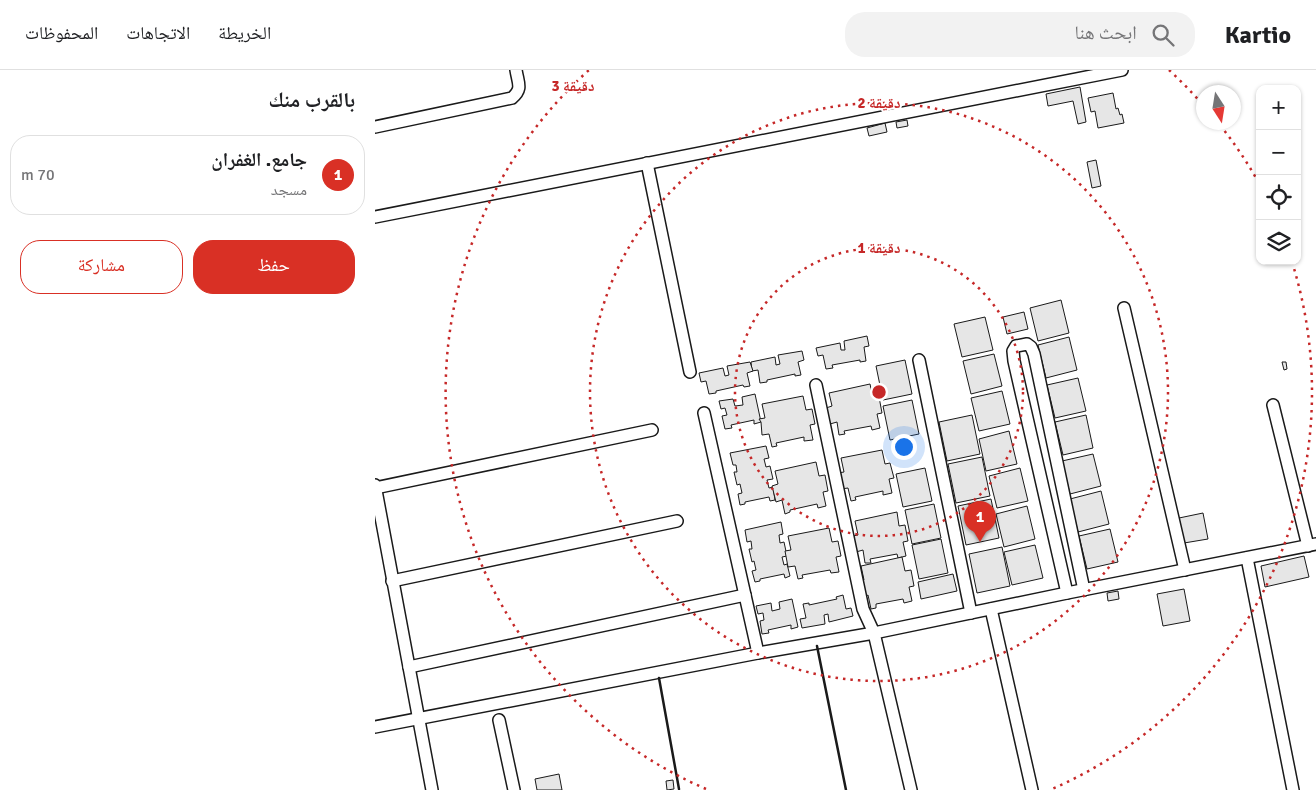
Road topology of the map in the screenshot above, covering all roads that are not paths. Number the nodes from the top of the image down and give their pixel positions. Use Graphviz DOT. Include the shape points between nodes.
graph roads {
  1 [pos="516,70"];
  2 [pos="1122,70"];
  3 [pos="375,127"];
  4 [pos="647,163"];
  5 [pos="375,216"];
  6 [pos="1124,308"];
  7 [pos="919,360"];
  8 [pos="689,372"];
  9 [pos="816,385"];
  10 [pos="1273,405"];
  11 [pos="704,413"];
  12 [pos="652,430"];
  13 [pos="375,486"];
  14 [pos="677,521"];
  15 [pos="1312,545"];
  16 [pos="1247,558"];
  17 [pos="1185,570"];
  18 [pos="392,581"];
  19 [pos="1084,590"];
  20 [pos="1067,593"];
  21 [pos="745,595"];
  22 [pos="991,609"];
  23 [pos="971,613"];
  24 [pos="874,633"];
  25 [pos="758,652"];
  26 [pos="409,667"];
  27 [pos="419,719"];
  28 [pos="499,720"];
  29 [pos="375,727"];
  30 [pos="432,790"];
  31 [pos="514,790"];
  32 [pos="911,790"];
  33 [pos="1032,790"];
  34 [pos="1293,790"];
  1 -- 3 [label="street" via="519,89 511,98"];
  2 -- 4 [label="street"];
  4 -- 5 [label="street"];
  4 -- 8 [label="street"];
  6 -- 17 [label="street"];
  7 -- 23 [label="street"];
  9 -- 24 [label="street" via="863,609"];
  10 -- 15 [label="street"];
  11 -- 21 [label="street"];
  12 -- 13 [label="street"];
  13 -- 18 [label="street"];
  14 -- 18 [label="street"];
  15 -- 16 [label="street"];
  16 -- 17 [label="street"];
  16 -- 34 [label="street"];
  17 -- 19 [label="street"];
  18 -- 26 [label="street"];
  19 -- 20 [label="street"];
  19 -- 20 [label="street" via="1034,354 1027,344 1016,346 1014,361"];
  20 -- 22 [label="street"];
  21 -- 25 [label="street"];
  21 -- 26 [label="street"];
  22 -- 23 [label="street"];
  22 -- 33 [label="street"];
  23 -- 24 [label="street"];
  24 -- 25 [label="street"];
  24 -- 32 [label="street"];
  25 -- 27 [label="street"];
  26 -- 27 [label="street"];
  27 -- 29 [label="street"];
  27 -- 30 [label="street"];
  28 -- 31 [label="street"];
}
